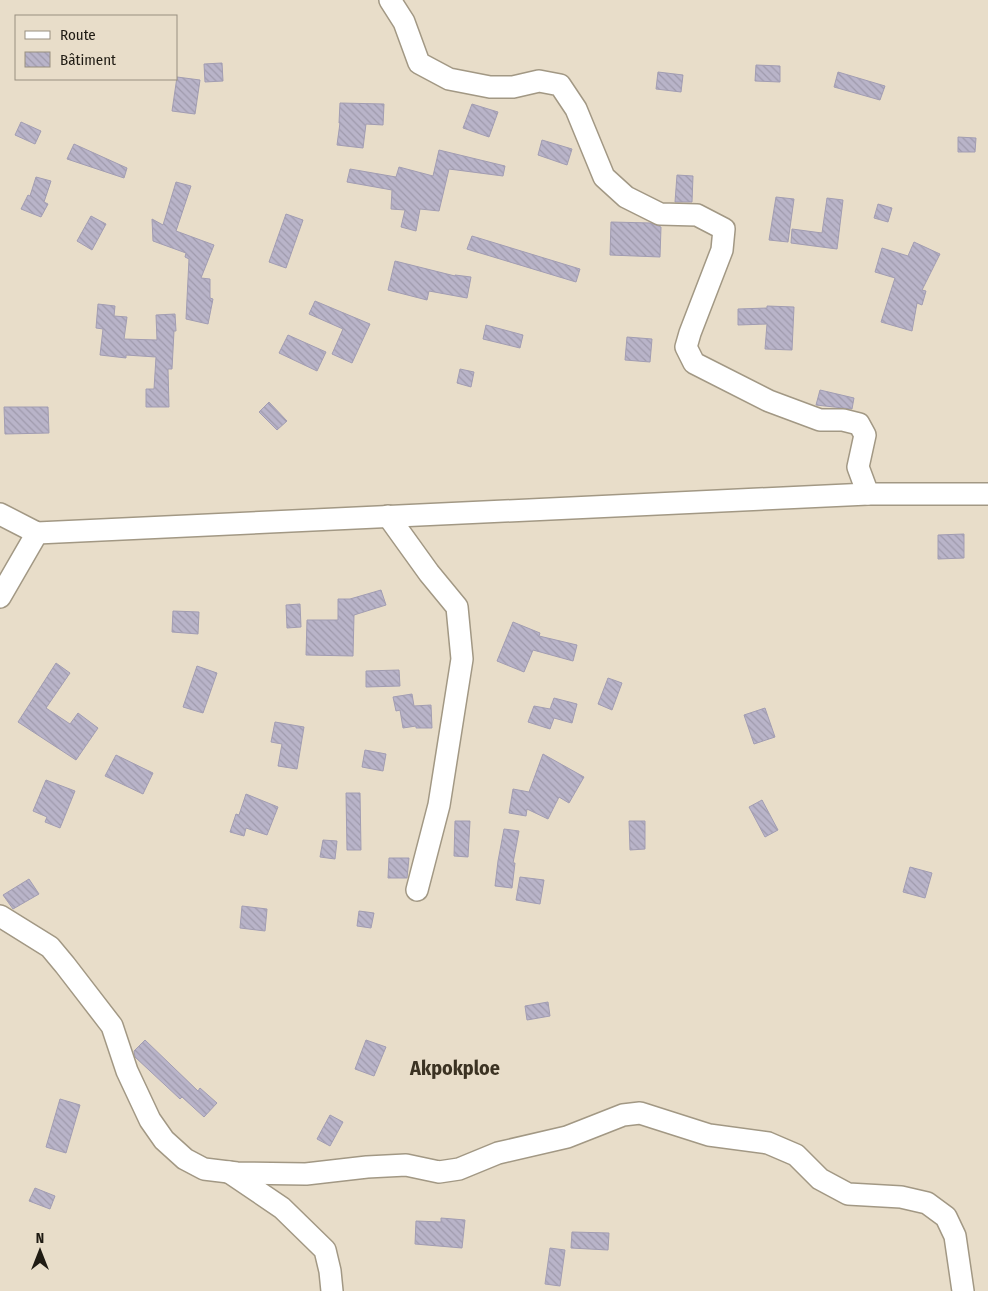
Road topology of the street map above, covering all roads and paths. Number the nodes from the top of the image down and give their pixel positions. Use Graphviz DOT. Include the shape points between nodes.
graph roads {
  1 [pos="390,0"];
  2 [pos="868,494"];
  3 [pos="988,494"];
  4 [pos="0,514"];
  5 [pos="388,516"];
  6 [pos="37,533"];
  7 [pos="0,597"];
  8 [pos="417,890"];
  9 [pos="0,916"];
  10 [pos="229,1172"];
  11 [pos="332,1291"];
  12 [pos="963,1291"];
  1 -- 2 [label="street" via="404,22 419,62 449,79 490,87 513,87 539,81 560,85 576,109 604,177 626,198 660,214 697,215 724,229 722,250 686,348 694,363 769,401 820,420 860,424 865,435 858,467"];
  2 -- 3 [label="street"];
  2 -- 5 [label="street"];
  4 -- 6 [label="street"];
  5 -- 6 [label="street"];
  5 -- 8 [label="street" via="428,573 457,607 462,659 439,805"];
  6 -- 7 [label="street"];
  9 -- 10 [label="street" via="50,947 112,1026 127,1071 150,1120 164,1140 185,1159 204,1169"];
  10 -- 11 [label="street" via="282,1208 325,1250"];
  10 -- 12 [label="street" via="306,1174 406,1166 439,1172 459,1169 498,1153 567,1137 623,1115 640,1112 709,1135 768,1142 796,1155 820,1179 848,1194 901,1197 927,1203 946,1217 955,1236"];
}
